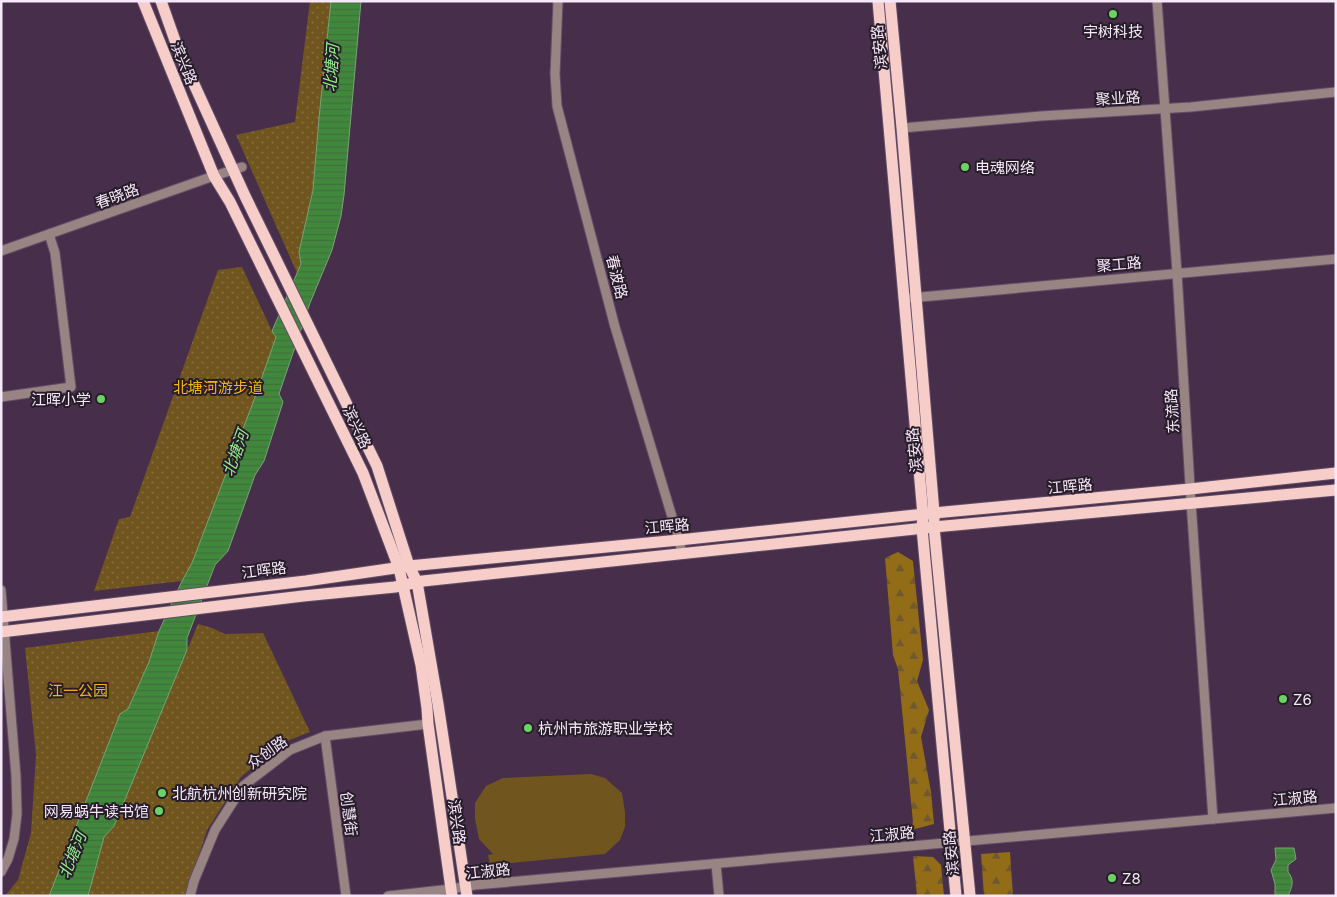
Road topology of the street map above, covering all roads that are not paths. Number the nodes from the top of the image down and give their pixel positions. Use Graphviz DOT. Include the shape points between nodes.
graph roads {
  1 [pos="143,1"];
  2 [pos="161,1"];
  3 [pos="558,1"];
  4 [pos="878,1"];
  5 [pos="890,1"];
  6 [pos="1157,1"];
  7 [pos="1336,92"];
  8 [pos="1165,108"];
  9 [pos="902,128"];
  10 [pos="238,168"];
  11 [pos="214,176"];
  12 [pos="49,234"];
  13 [pos="1,251"];
  14 [pos="1336,258"];
  15 [pos="1177,272"];
  16 [pos="917,297"];
  17 [pos="904,299"];
  18 [pos="1,397"];
  19 [pos="1336,473"];
  20 [pos="1190,489"];
  21 [pos="1336,490"];
  22 [pos="1191,502"];
  23 [pos="929,514"];
  24 [pos="928,527"];
  25 [pos="679,540"];
  26 [pos="682,554"];
  27 [pos="404,567"];
  28 [pos="417,582"];
  29 [pos="403,585"];
  30 [pos="1,590"];
  31 [pos="3,617"];
  32 [pos="3,632"];
  33 [pos="428,724"];
  34 [pos="325,736"];
  35 [pos="1336,808"];
  36 [pos="1213,819"];
  37 [pos="965,840"];
  38 [pos="952,843"];
  39 [pos="716,864"];
  40 [pos="1,872"];
  41 [pos="467,891"];
  42 [pos="451,892"];
  43 [pos="194,895"];
  44 [pos="346,896"];
  45 [pos="388,896"];
  46 [pos="719,896"];
  47 [pos="956,896"];
  48 [pos="970,896"];
  1 -- 11 [label="main road, 滨兴路"];
  2 -- 10 [label="main road, 滨兴路" via="178,50"];
  3 -- 25 [label="street, 春波路" via="555,74 558,106 615,327"];
  4 -- 17 [label="main road, 滨安路"];
  5 -- 9 [label="main road, 滨安路"];
  6 -- 8 [label="street, 东流路"];
  7 -- 8 [label="street, 聚业路"];
  8 -- 9 [label="street, 聚业路"];
  8 -- 15 [label="street, 东流路"];
  9 -- 16 [label="main road, 滨安路"];
  10 -- 11 [label="street, 春晓路"];
  10 -- 27 [label="main road, 滨兴路" via="245,196 377,466"];
  11 -- 12 [label="street, 春晓路"];
  11 -- 27 [label="main road, 滨兴路" via="230,202 363,473"];
  12 -- 13 [label="street, 春晓路"];
  12 -- 18 [label="street" via="55,253 71,388"];
  14 -- 15 [label="street, 聚工路"];
  15 -- 16 [label="street, 聚工路"];
  15 -- 20 [label="street, 东流路"];
  16 -- 17 [label="street, 聚工路"];
  16 -- 23 [label="main road, 滨安路"];
  17 -- 23 [label="main road, 滨安路"];
  19 -- 20 [label="main road, 江晖路"];
  20 -- 22 [label="street, 东流路"];
  20 -- 23 [label="main road, 江晖路"];
  21 -- 22 [label="main road, 江晖路"];
  22 -- 24 [label="main road, 江晖路"];
  22 -- 36 [label="street, 东流路"];
  23 -- 24 [label="main road, 滨安路"];
  23 -- 25 [label="main road, 江晖路"];
  24 -- 26 [label="main road, 江晖路"];
  24 -- 37 [label="main road, 滨安路"];
  24 -- 38 [label="main road, 滨安路"];
  25 -- 26 [label="street, 春波路"];
  25 -- 27 [label="main road, 江晖路"];
  26 -- 28 [label="main road, 江晖路"];
  27 -- 28 [label="main road, 滨兴路"];
  27 -- 29 [label="main road, 滨兴路"];
  27 -- 31 [label="main road, 江晖路"];
  28 -- 29 [label="main road, 江晖路"];
  28 -- 41 [label="main road, 滨兴路"];
  29 -- 32 [label="main road, 江晖路"];
  29 -- 33 [label="main road, 滨兴路" via="421,665"];
  30 -- 31 [label="street"];
  31 -- 32 [label="street"];
  32 -- 40 [label="street" via="17,814 14,839"];
  33 -- 34 [label="street, 众创路"];
  33 -- 42 [label="main road, 滨兴路"];
  34 -- 43 [label="street, 众创路" via="290,750 243,786 215,830 194,881"];
  34 -- 44 [label="street, 创慧街"];
  35 -- 36 [label="street, 江淑路"];
  36 -- 37 [label="street, 江淑路"];
  37 -- 38 [label="street, 江淑路"];
  37 -- 48 [label="main road, 滨安路"];
  38 -- 39 [label="street, 江淑路"];
  38 -- 47 [label="main road, 滨安路"];
  39 -- 41 [label="street, 江淑路"];
  39 -- 46 [label="street"];
  41 -- 42 [label="street, 江淑路"];
  42 -- 45 [label="street, 江淑路"];
}
